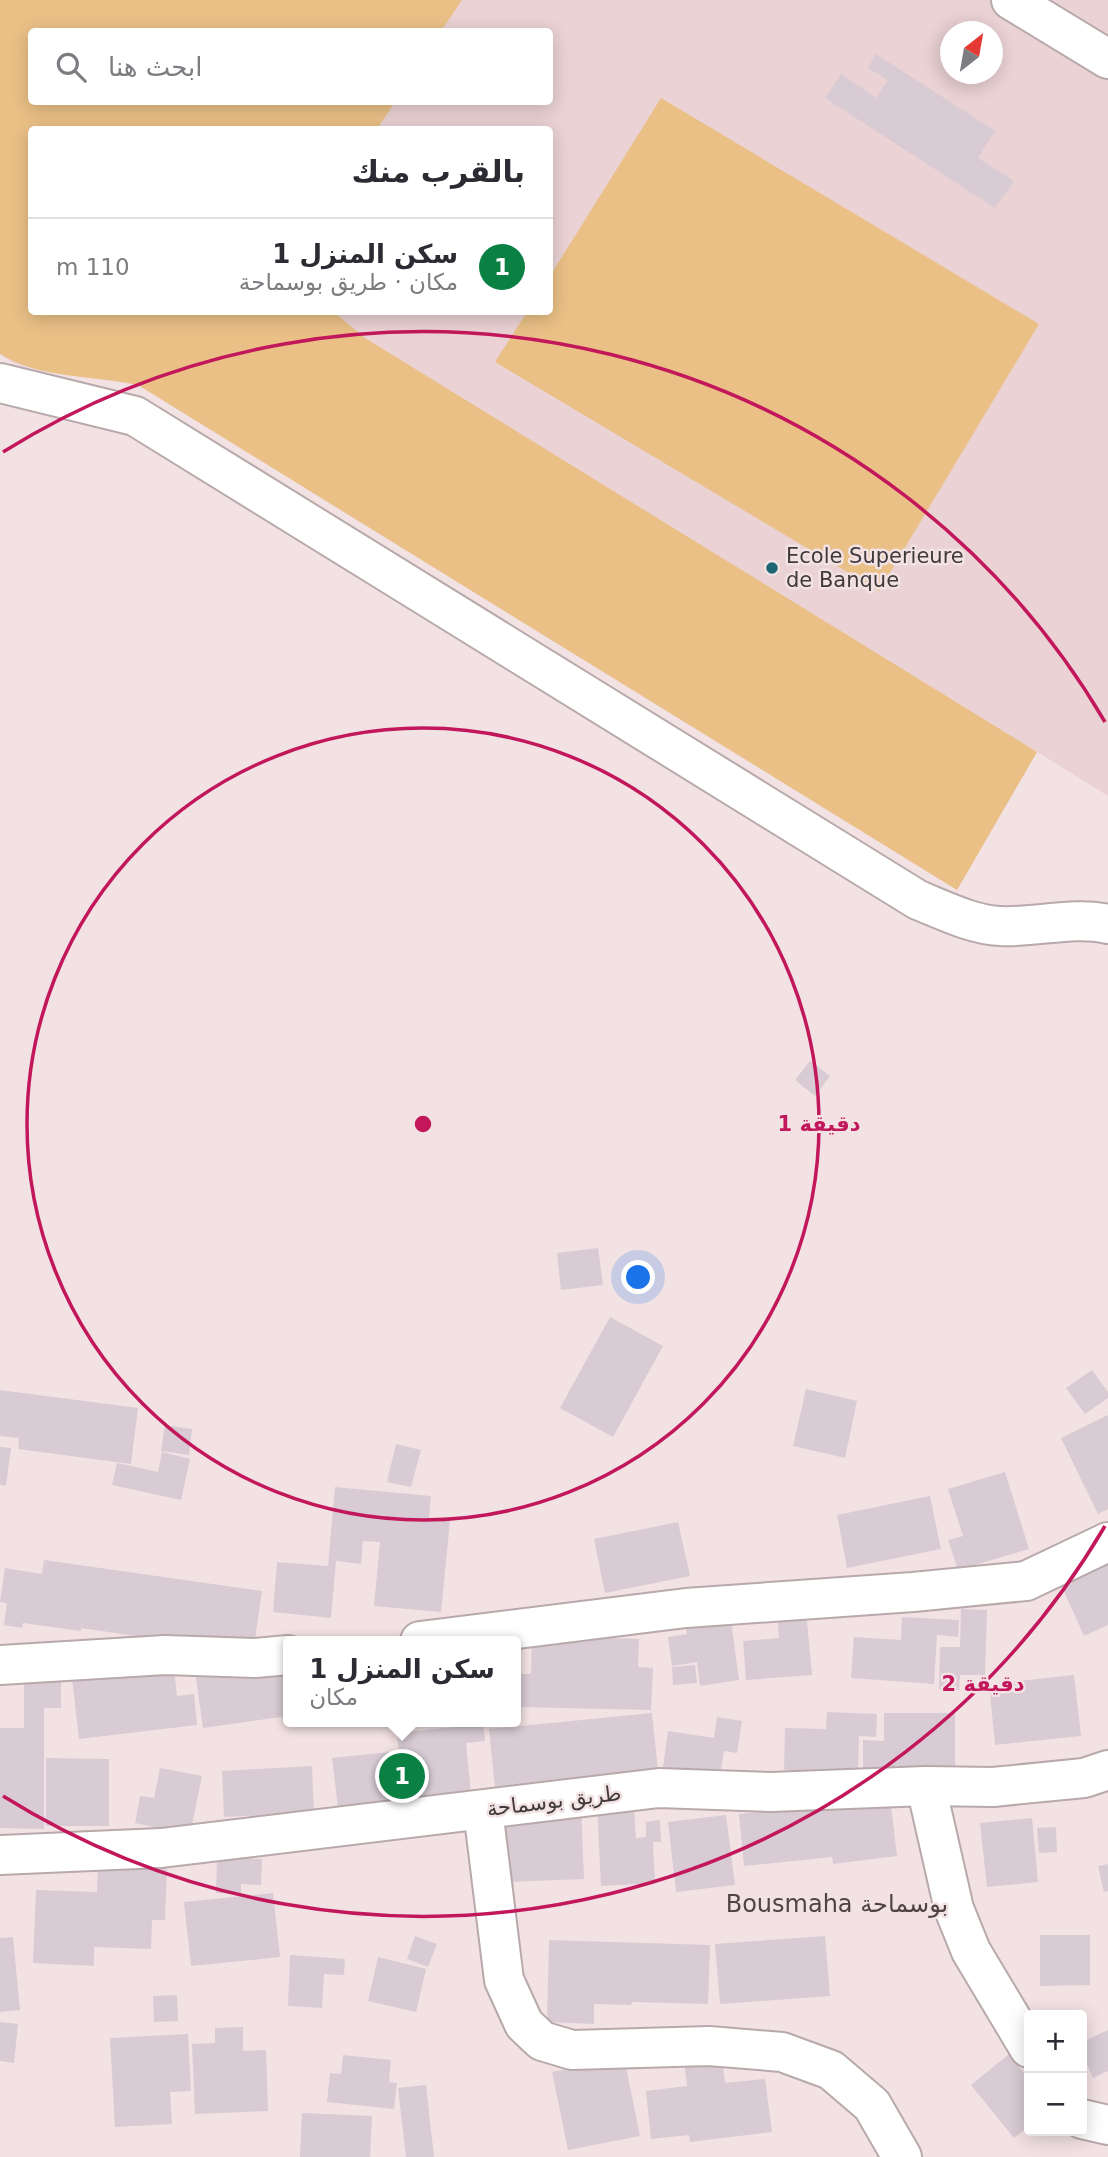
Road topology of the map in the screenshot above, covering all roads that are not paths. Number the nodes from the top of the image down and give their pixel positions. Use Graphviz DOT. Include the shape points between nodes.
graph roads {
  1 [pos="1011,0"];
  2 [pos="1108,59"];
  3 [pos="0,383"];
  4 [pos="1108,924"];
  5 [pos="1108,1542"];
  6 [pos="460,1636"];
  7 [pos="283,1655"];
  8 [pos="0,1665"];
  9 [pos="1108,1770"];
  10 [pos="926,1786"];
  11 [pos="483,1810"];
  12 [pos="0,1854"];
  13 [pos="1024,2040"];
  14 [pos="1087,2120"];
  15 [pos="1108,2125"];
  16 [pos="902,2157"];
  1 -- 2 [label="street"];
  3 -- 4 [label="street" via="135,416 918,900 998,926 1089,919"];
  5 -- 6 [label="street" via="1026,1581 686,1608"];
  7 -- 8 [label="street" via="166,1655"];
  9 -- 10 [label="street, طريق بوسماحة" via="1084,1778 993,1787"];
  10 -- 11 [label="street, طريق بوسماحة" via="771,1792 659,1788"];
  10 -- 13 [label="street" via="954,1909 971,1951"];
  11 -- 12 [label="street, طريق بوسماحة" via="161,1848"];
  11 -- 16 [label="street" via="504,1980 524,2024 542,2041 572,2050 709,2046 782,2052 831,2070 872,2105"];
  14 -- 15 [label="street"];
}
